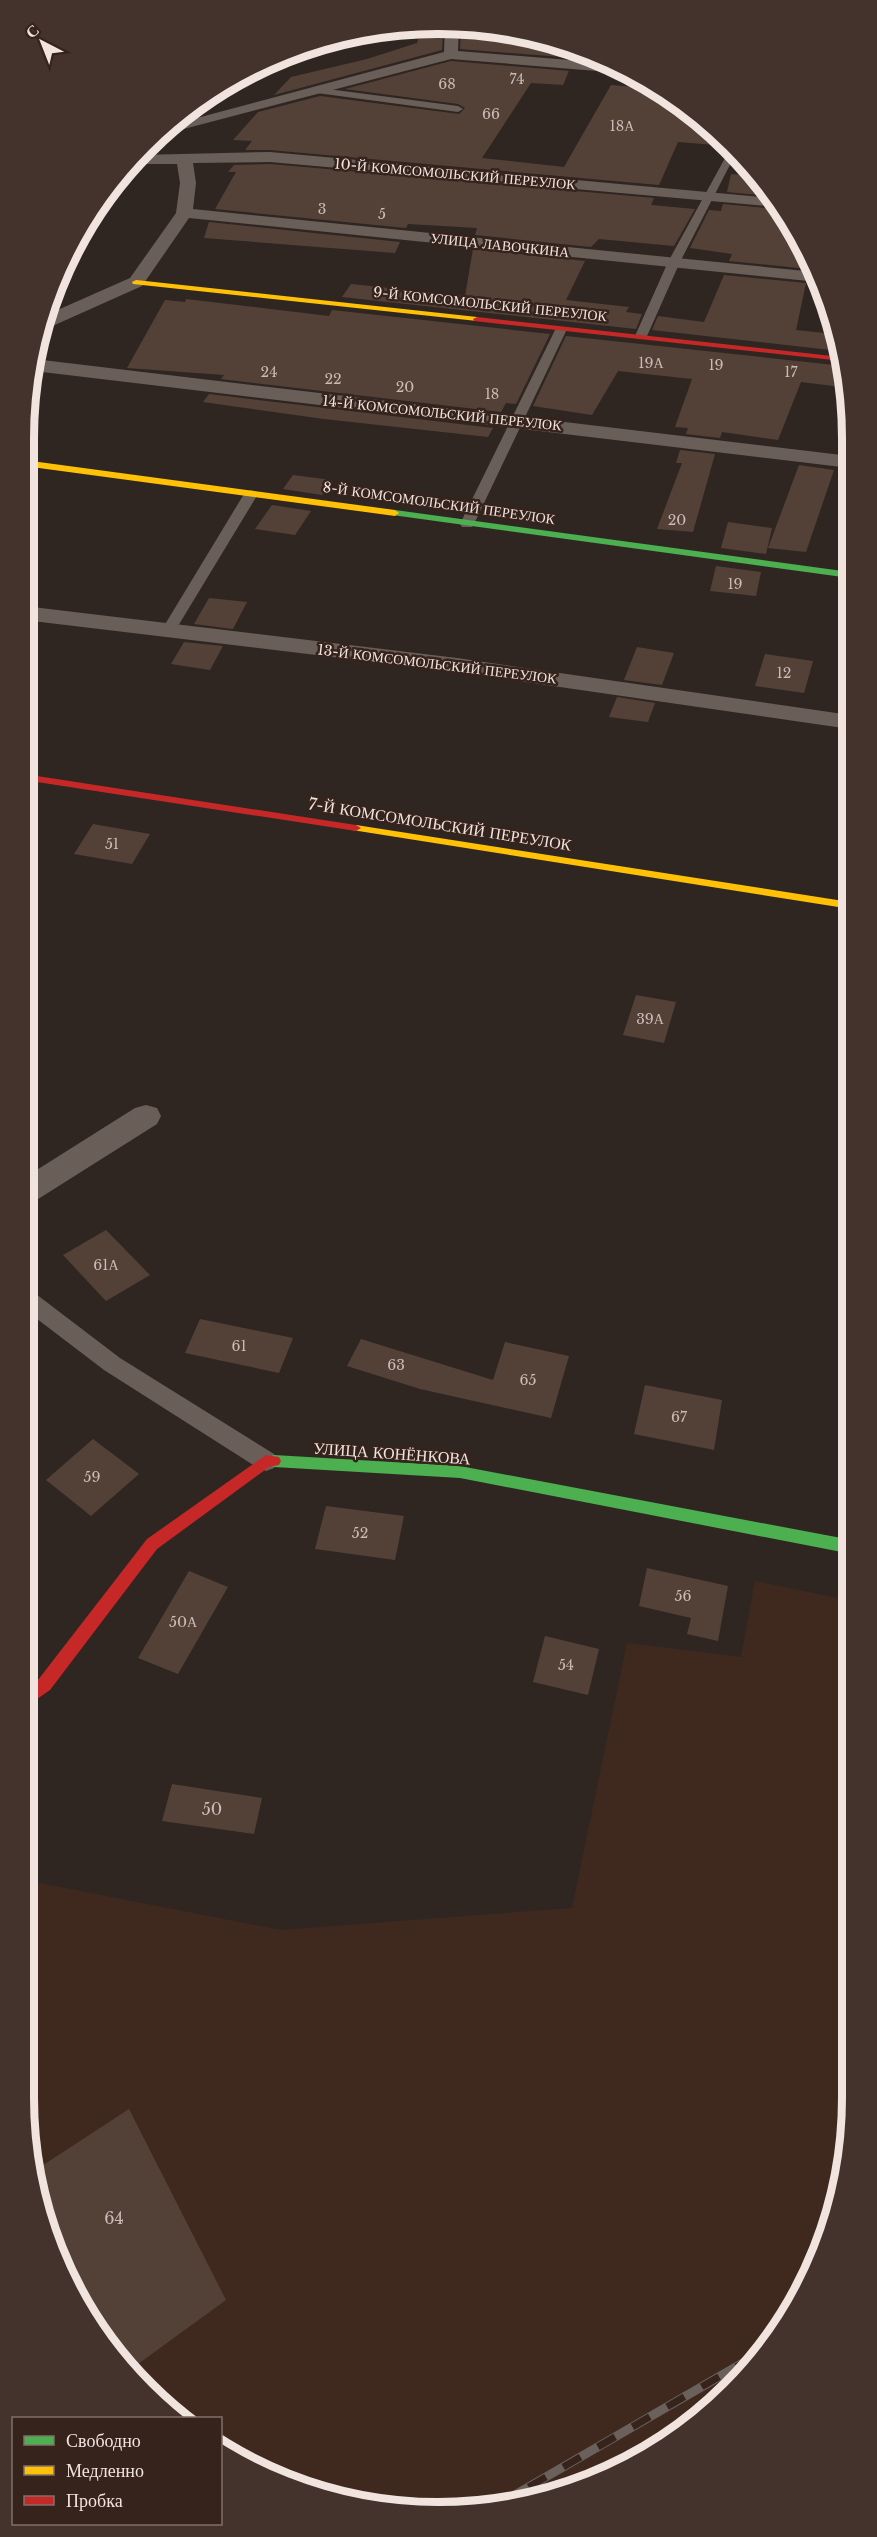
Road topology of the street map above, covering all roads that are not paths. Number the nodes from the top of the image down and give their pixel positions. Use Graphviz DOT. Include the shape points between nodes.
graph roads {
  1 [pos="452,35"];
  2 [pos="451,55"];
  3 [pos="598,67"];
  4 [pos="320,91"];
  5 [pos="458,109"];
  6 [pos="183,126"];
  7 [pos="183,158"];
  8 [pos="729,158"];
  9 [pos="147,159"];
  10 [pos="709,196"];
  11 [pos="765,202"];
  12 [pos="184,213"];
  13 [pos="674,262"];
  14 [pos="808,276"];
  15 [pos="136,282"];
  16 [pos="53,319"];
  17 [pos="561,329"];
  18 [pos="641,336"];
  19 [pos="835,358"];
  20 [pos="41,366"];
  21 [pos="516,421"];
  22 [pos="842,461"];
  23 [pos="34,464"];
  24 [pos="251,494"];
  25 [pos="467,524"];
  26 [pos="842,574"];
  27 [pos="34,614"];
  28 [pos="168,631"];
  29 [pos="842,721"];
  30 [pos="34,779"];
  31 [pos="842,905"];
  32 [pos="146,1116"];
  33 [pos="34,1187"];
  34 [pos="34,1305"];
  35 [pos="266,1461"];
  36 [pos="842,1545"];
  37 [pos="34,1693"];
  1 -- 2 [label="street"];
  2 -- 3 [label="street"];
  2 -- 4 [label="street"];
  4 -- 5 [label="lane"];
  4 -- 6 [label="street"];
  7 -- 9 [label="street, 10-Й КОМСОМОЛЬСКИЙ ПЕРЕУЛОК"];
  7 -- 10 [label="street, 10-Й КОМСОМОЛЬСКИЙ ПЕРЕУЛОК" via="270,157"];
  7 -- 12 [label="street" via="188,183"];
  8 -- 10 [label="lane"];
  10 -- 11 [label="street, 10-Й КОМСОМОЛЬСКИЙ ПЕРЕУЛОК"];
  10 -- 13 [label="lane"];
  12 -- 13 [label="street, УЛИЦА ЛАВОЧКИНА"];
  12 -- 15 [label="street"];
  13 -- 14 [label="street, УЛИЦА ЛАВОЧКИНА"];
  13 -- 18 [label="lane"];
  15 -- 16 [label="street"];
  15 -- 17 [label="street, 9-Й КОМСОМОЛЬСКИЙ ПЕРЕУЛОК"];
  17 -- 18 [label="street, 9-Й КОМСОМОЛЬСКИЙ ПЕРЕУЛОК"];
  17 -- 21 [label="lane"];
  18 -- 19 [label="street, 9-Й КОМСОМОЛЬСКИЙ ПЕРЕУЛОК"];
  20 -- 21 [label="street, 14-Й КОМСОМОЛЬСКИЙ ПЕРЕУЛОК"];
  21 -- 22 [label="street, 14-Й КОМСОМОЛЬСКИЙ ПЕРЕУЛОК"];
  21 -- 25 [label="lane"];
  23 -- 24 [label="street, 8-Й КОМСОМОЛЬСКИЙ ПЕРЕУЛОК"];
  24 -- 25 [label="street, 8-Й КОМСОМОЛЬСКИЙ ПЕРЕУЛОК"];
  24 -- 28 [label="lane"];
  25 -- 26 [label="street, 8-Й КОМСОМОЛЬСКИЙ ПЕРЕУЛОК"];
  27 -- 28 [label="street, 13-Й КОМСОМОЛЬСКИЙ ПЕРЕУЛОК"];
  28 -- 29 [label="street, 13-Й КОМСОМОЛЬСКИЙ ПЕРЕУЛОК" via="457,665"];
  30 -- 31 [label="street, 7-Й КОМСОМОЛЬСКИЙ ПЕРЕУЛОК"];
  32 -- 33 [label="street"];
  34 -- 35 [label="lane" via="112,1364"];
  35 -- 36 [label="street, УЛИЦА КОНЁНКОВА" via="460,1472"];
  35 -- 37 [label="street" via="152,1544"];
}
